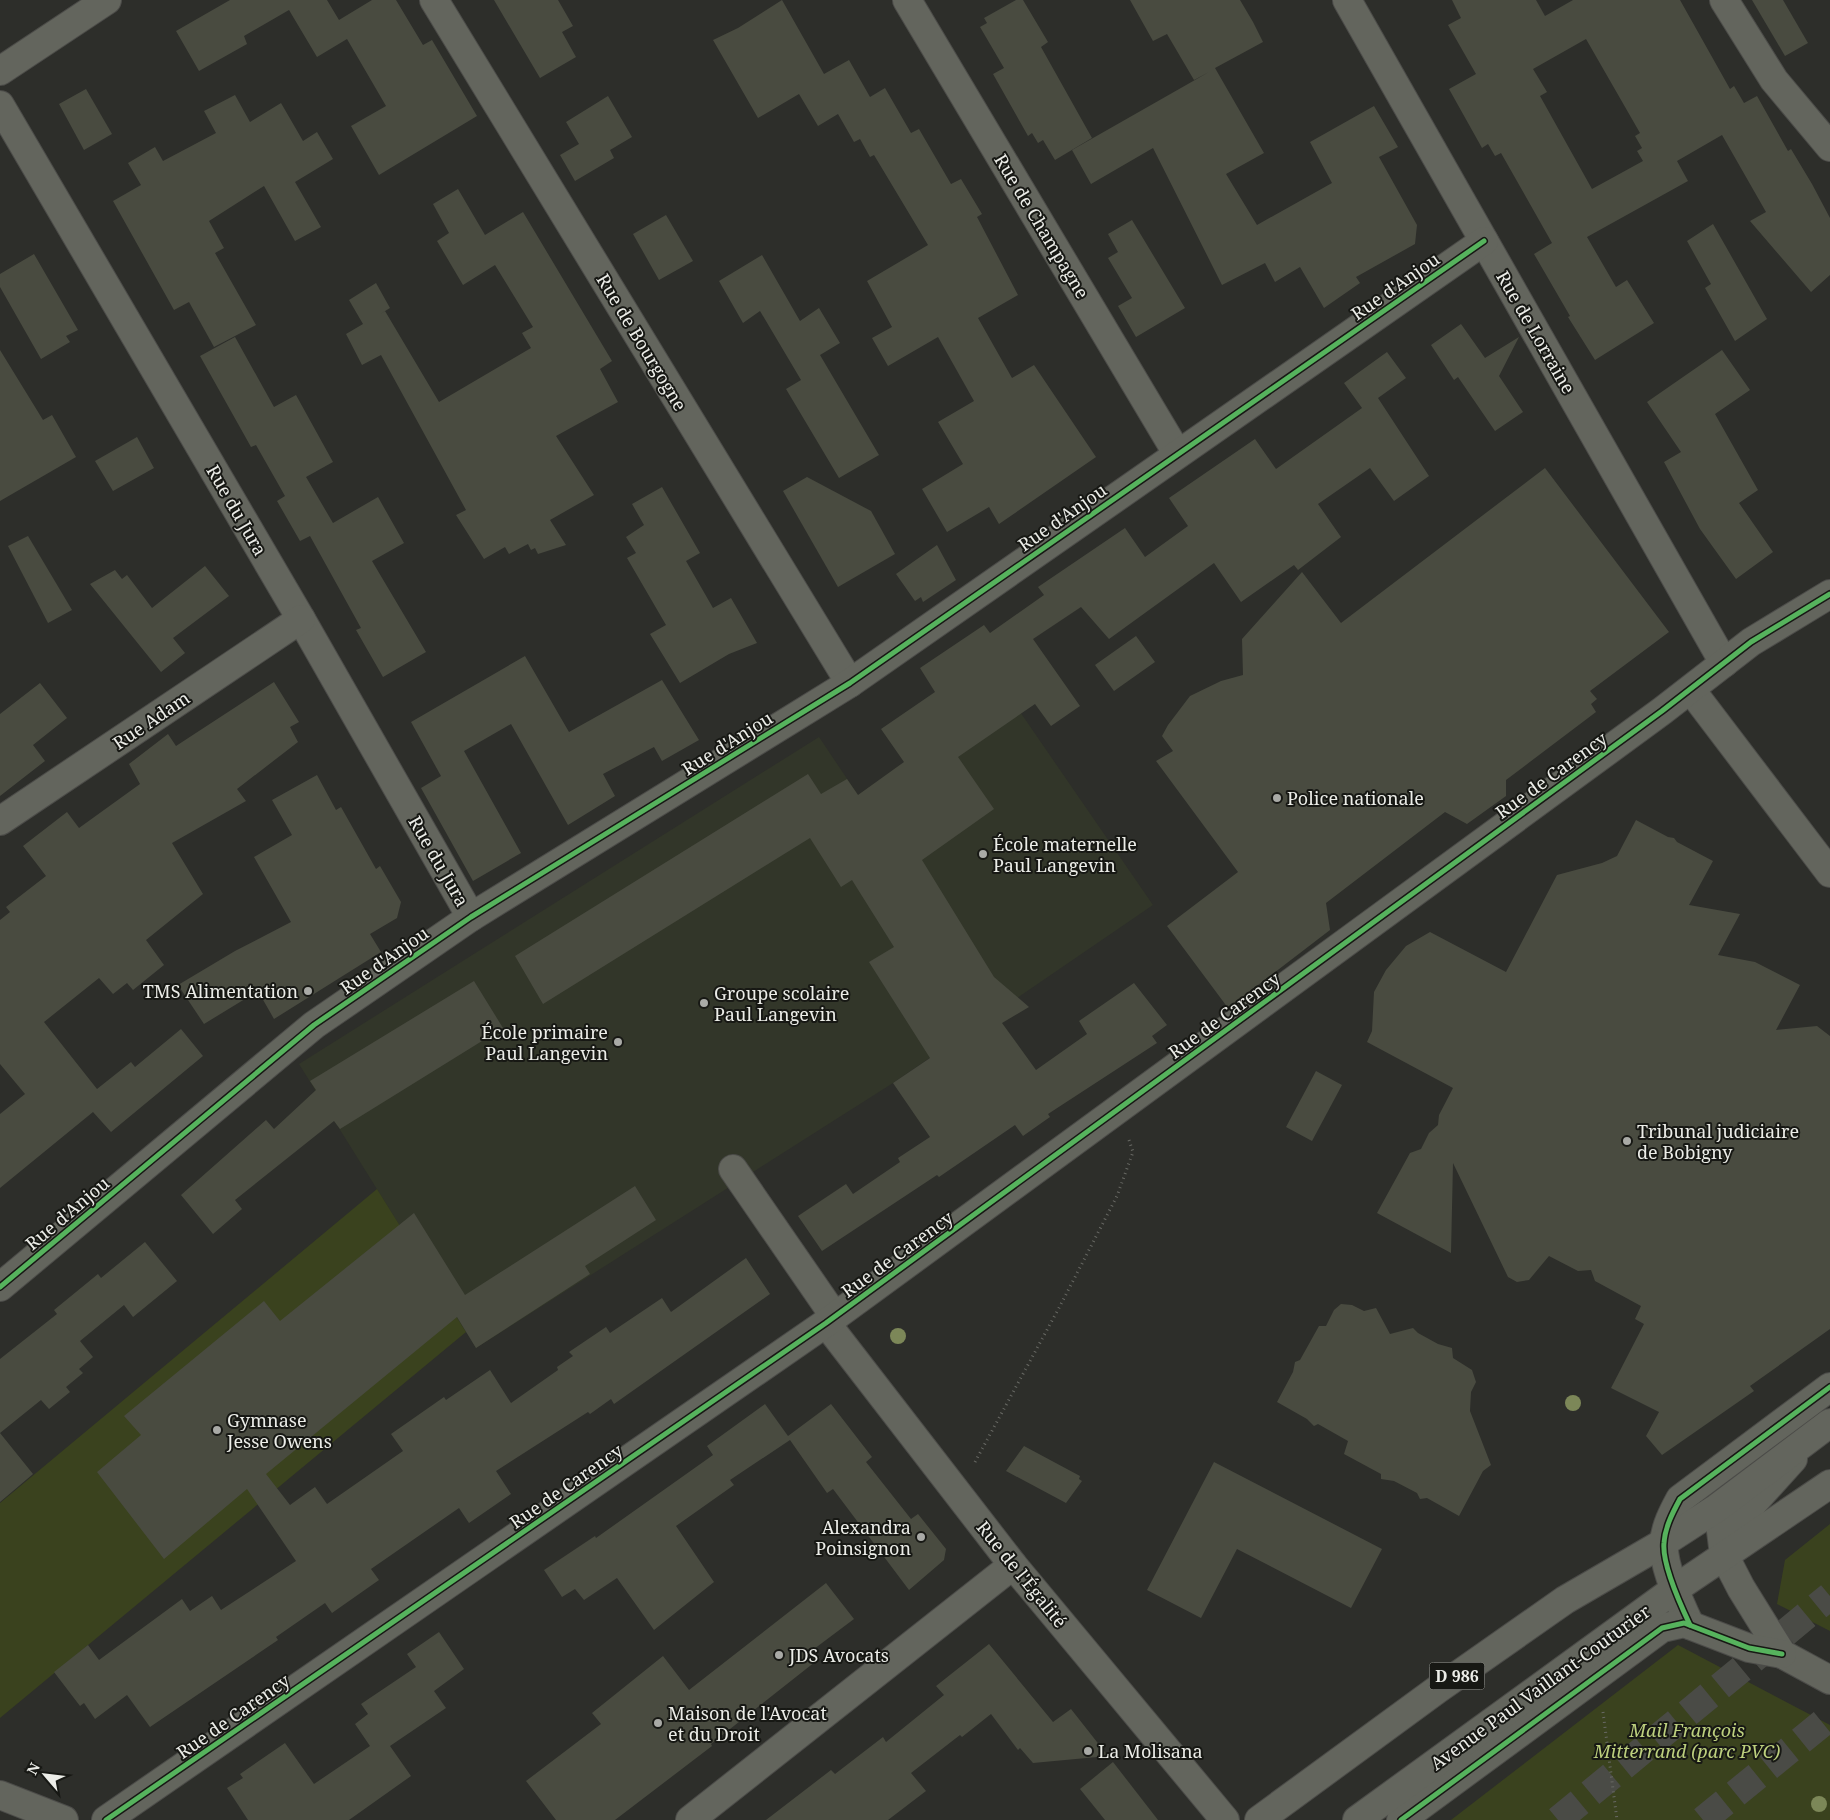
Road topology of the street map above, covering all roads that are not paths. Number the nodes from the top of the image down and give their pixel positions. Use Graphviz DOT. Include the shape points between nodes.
graph roads {
  1 [pos="107,0"];
  2 [pos="434,0"];
  3 [pos="907,0"];
  4 [pos="1347,0"];
  5 [pos="1724,0"];
  6 [pos="0,70"];
  7 [pos="0,105"];
  8 [pos="1830,147"];
  9 [pos="1484,241"];
  10 [pos="1177,453"];
  11 [pos="1830,594"];
  12 [pos="301,619"];
  13 [pos="1724,663"];
  14 [pos="850,683"];
  15 [pos="1691,690"];
  16 [pos="0,820"];
  17 [pos="1830,874"];
  18 [pos="471,917"];
  19 [pos="733,1169"];
  20 [pos="0,1287"];
  21 [pos="830,1320"];
  22 [pos="1830,1387"];
  23 [pos="1820,1431"];
  24 [pos="1830,1484"];
  25 [pos="1663,1544"];
  26 [pos="1724,1555"];
  27 [pos="1013,1565"];
  28 [pos="1675,1589"];
  29 [pos="1690,1625"];
  30 [pos="1782,1654"];
  31 [pos="1830,1680"];
  32 [pos="0,1795"];
  33 [pos="64,1820"];
  34 [pos="106,1820"];
  35 [pos="690,1820"];
  36 [pos="1225,1820"];
  37 [pos="1259,1820"];
  38 [pos="1357,1820"];
  39 [pos="1400,1820"];
  1 -- 6 [label="street"];
  2 -- 14 [label="street, Rue de Bourgogne"];
  3 -- 10 [label="street, Rue de Champagne"];
  4 -- 9 [label="street, Rue de Lorraine"];
  5 -- 8 [label="street" via="1774,80"];
  7 -- 12 [label="street, Rue du Jura"];
  9 -- 10 [label="street, Rue d'Anjou"];
  9 -- 13 [label="street, Rue de Lorraine"];
  10 -- 14 [label="street, Rue d'Anjou"];
  11 -- 13 [label="street, Rue de Carency" via="1751,642"];
  12 -- 16 [label="street, Rue Adam"];
  12 -- 18 [label="street, Rue du Jura"];
  13 -- 15 [label="street, Rue de Carency"];
  14 -- 18 [label="street, Rue d'Anjou"];
  15 -- 17 [label="street"];
  15 -- 21 [label="street, Rue de Carency"];
  18 -- 20 [label="street, Rue d'Anjou" via="314,1025"];
  19 -- 21 [label="street, Rue de l'Égalité"];
  21 -- 27 [label="street, Rue de l'Égalité"];
  21 -- 34 [label="street, Rue de Carency"];
  22 -- 25 [label="street" via="1680,1499 1670,1517"];
  23 -- 25 [label="street, D 986"];
  23 -- 26 [label="street" via="1745,1512 1721,1531"];
  24 -- 26 [label="street, Avenue Paul Vaillant-Couturier"];
  25 -- 28 [label="street"];
  25 -- 37 [label="street, D 986" via="1565,1600"];
  26 -- 28 [label="street, Avenue Paul Vaillant-Couturier"];
  26 -- 30 [label="street"];
  27 -- 35 [label="street"];
  27 -- 36 [label="street, Rue de l'Égalité"];
  28 -- 29 [label="street"];
  28 -- 38 [label="street, Avenue Paul Vaillant-Couturier"];
  29 -- 30 [label="street" via="1749,1648"];
  29 -- 39 [label="street" via="1684,1623 1662,1628"];
  30 -- 31 [label="street"];
  32 -- 33 [label="street"];
}
